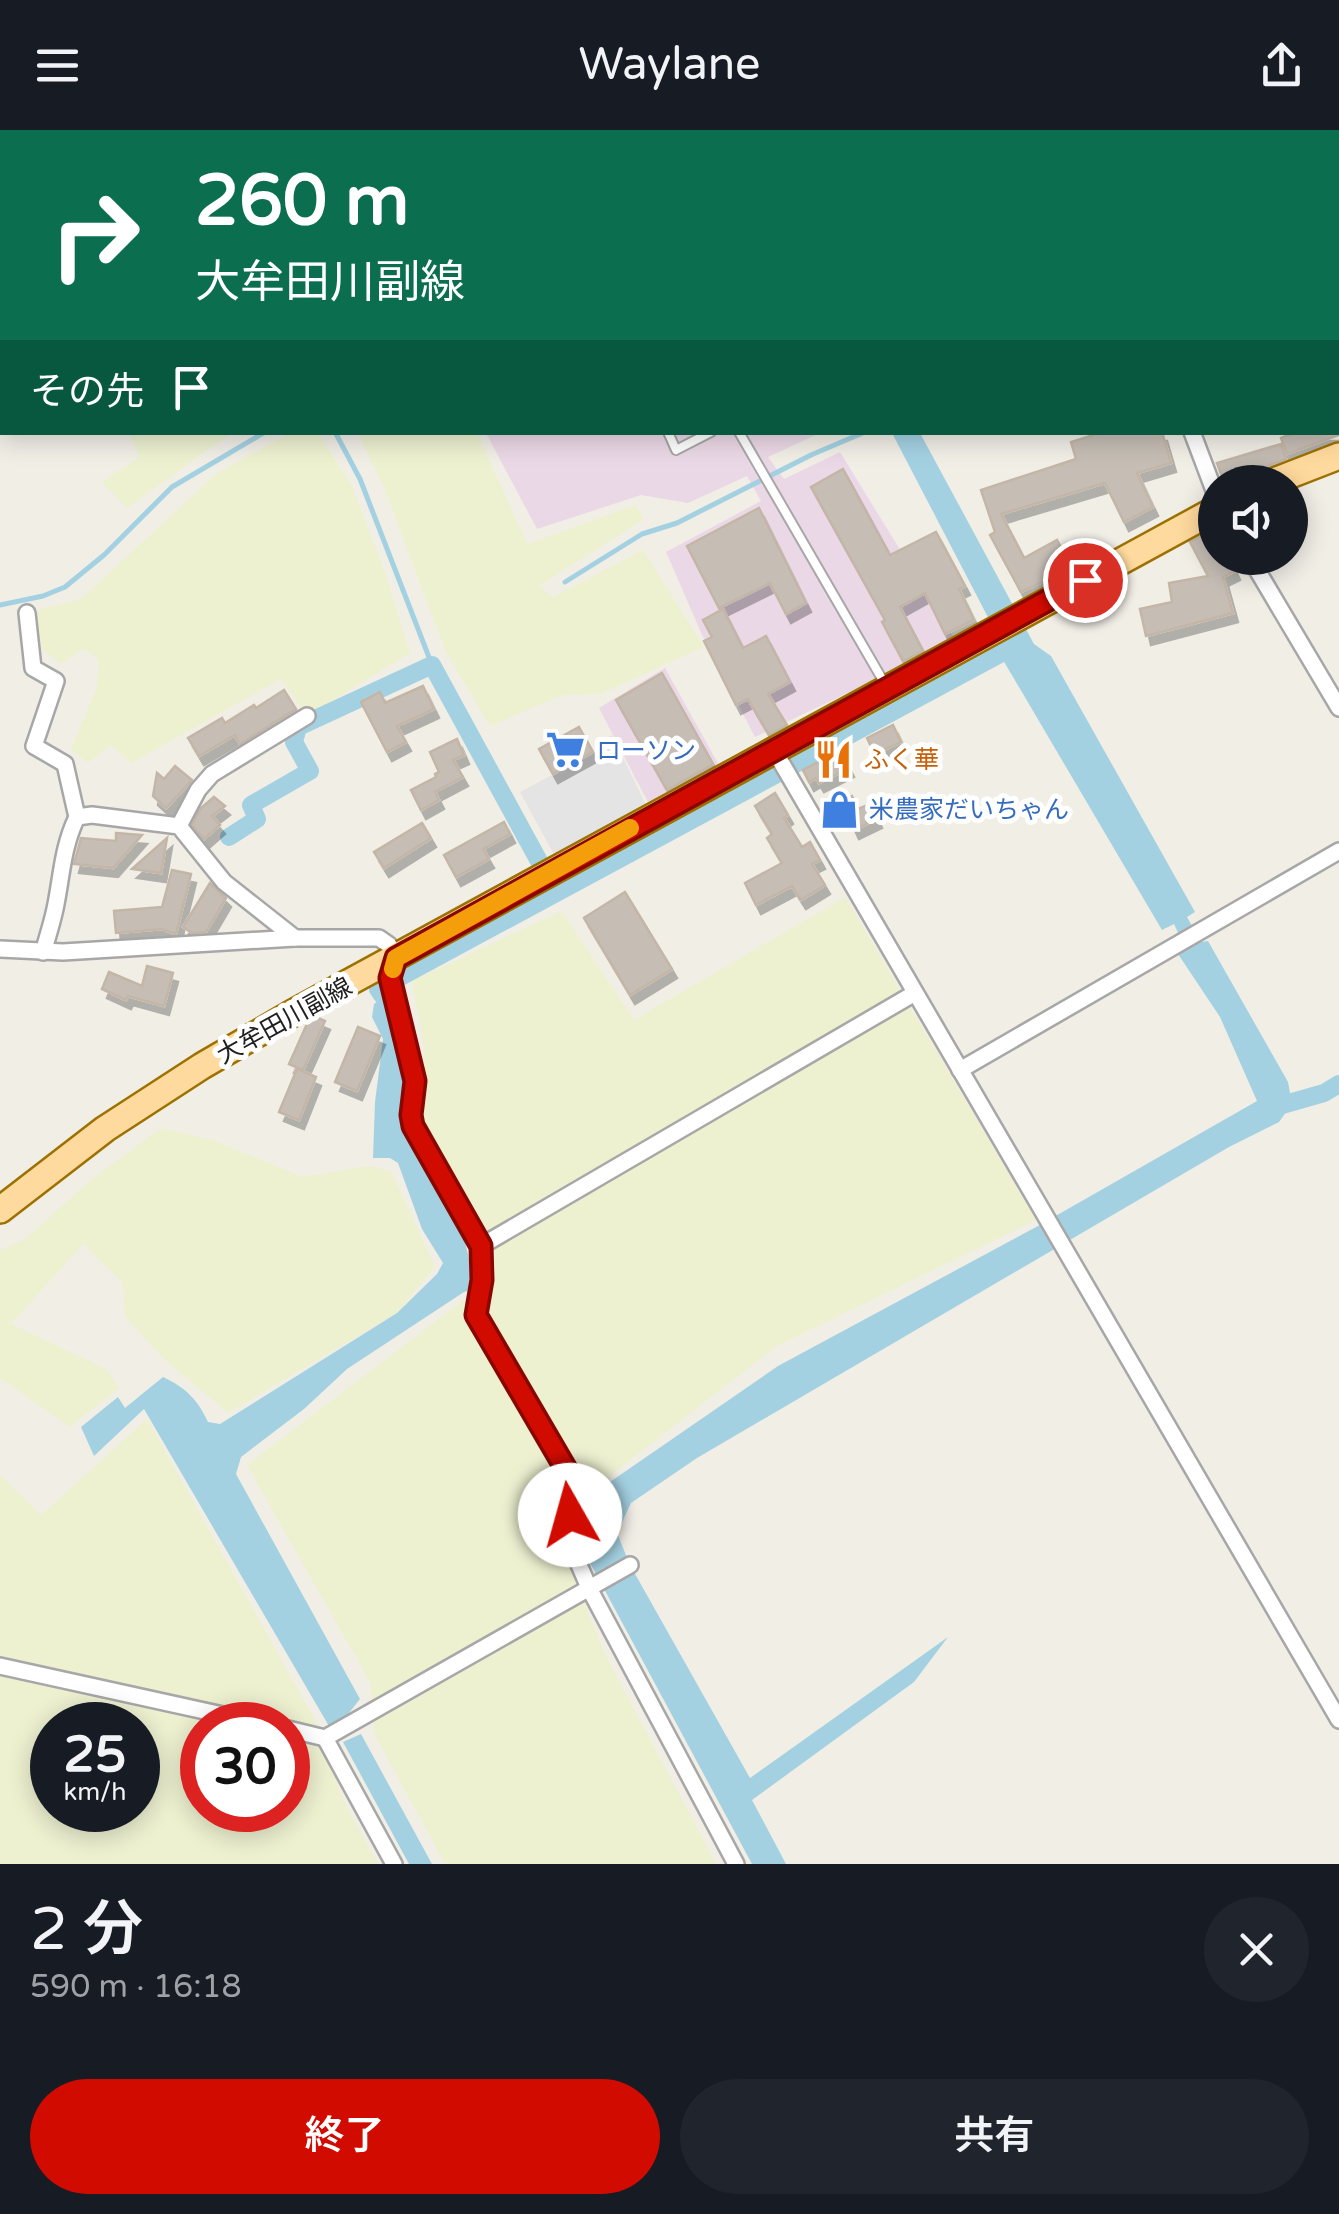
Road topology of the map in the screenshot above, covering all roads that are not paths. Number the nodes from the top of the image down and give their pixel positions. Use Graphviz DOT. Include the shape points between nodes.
graph roads {
  1 [pos="669,435"];
  2 [pos="704,435"];
  3 [pos="741,435"];
  4 [pos="1193,435"];
  5 [pos="1339,456"];
  6 [pos="1204,465"];
  7 [pos="1308,468"];
  8 [pos="1198,519"];
  9 [pos="1260,575"];
  10 [pos="27,613"];
  11 [pos="888,688"];
  12 [pos="1339,708"];
  13 [pos="307,716"];
  14 [pos="774,750"];
  15 [pos="77,817"];
  16 [pos="178,826"];
  17 [pos="1339,851"];
  18 [pos="295,938"];
  19 [pos="0,949"];
  20 [pos="43,952"];
  21 [pos="393,968"];
  22 [pos="915,993"];
  23 [pos="960,1070"];
  24 [pos="0,1210"];
  25 [pos="481,1246"];
  26 [pos="630,1565"];
  27 [pos="595,1586"];
  28 [pos="0,1666"];
  29 [pos="180,1706"];
  30 [pos="1339,1720"];
  31 [pos="310,1733"];
  32 [pos="329,1735"];
  33 [pos="394,1864"];
  34 [pos="736,1864"];
  1 -- 2 [label="lane" via="676,450"];
  3 -- 11 [label="lane"];
  4 -- 6 [label="street"];
  5 -- 7 [label="main road"];
  8 -- 11 [label="main road, 大牟田川副線"];
  9 -- 12 [label="street"];
  10 -- 15 [label="street" via="33,668 56,682 34,746 65,764"];
  11 -- 14 [label="main road, 大牟田川副線"];
  13 -- 16 [label="street" via="212,774"];
  14 -- 21 [label="main road, 大牟田川副線"];
  14 -- 22 [label="street"];
  15 -- 16 [label="street"];
  15 -- 20 [label="street"];
  16 -- 18 [label="street" via="224,882"];
  17 -- 23 [label="street"];
  18 -- 20 [label="street"];
  18 -- 21 [label="street" via="379,938 389,945"];
  19 -- 20 [label="street"];
  21 -- 24 [label="main road, 大牟田川副線" via="202,1066 105,1129"];
  21 -- 25 [label="street" via="415,1081 413,1126"];
  22 -- 23 [label="street"];
  22 -- 25 [label="street"];
  23 -- 30 [label="street"];
  25 -- 27 [label="street" via="476,1315 570,1476 570,1544"];
  26 -- 27 [label="street"];
  27 -- 32 [label="street"];
  27 -- 34 [label="street"];
  28 -- 29 [label="street"];
  31 -- 32 [label="street"];
  32 -- 33 [label="street"];
}
